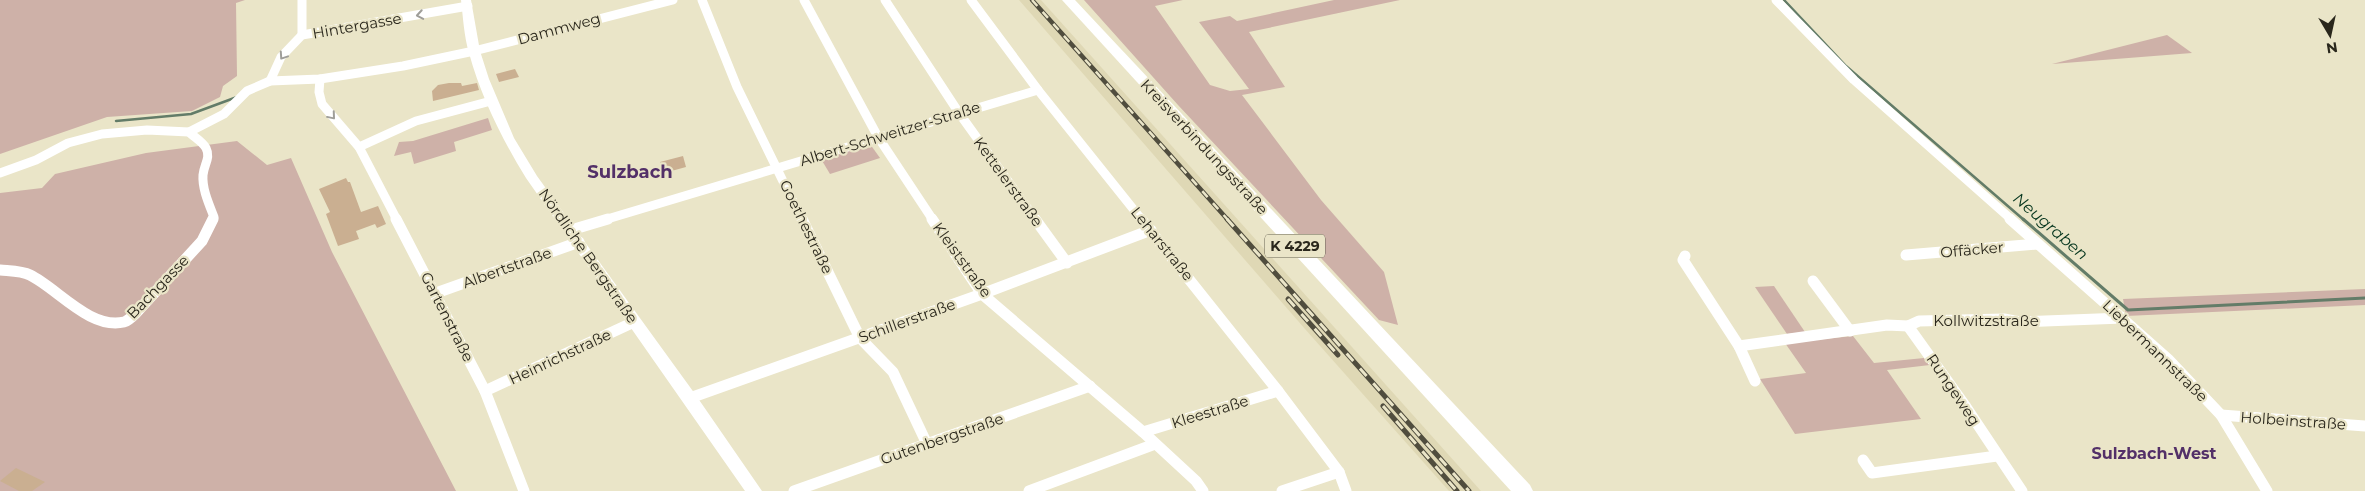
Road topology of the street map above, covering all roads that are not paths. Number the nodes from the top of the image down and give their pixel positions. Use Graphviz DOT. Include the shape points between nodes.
graph roads {
  1 [pos="302,0"];
  2 [pos="673,0"];
  3 [pos="702,0"];
  4 [pos="804,0"];
  5 [pos="885,0"];
  6 [pos="971,0"];
  7 [pos="1068,0"];
  8 [pos="1776,0"];
  9 [pos="467,3"];
  10 [pos="302,35"];
  11 [pos="474,51"];
  12 [pos="320,79"];
  13 [pos="270,81"];
  14 [pos="1038,90"];
  15 [pos="492,101"];
  16 [pos="959,113"];
  17 [pos="190,132"];
  18 [pos="878,137"];
  19 [pos="359,148"];
  20 [pos="778,168"];
  21 [pos="0,173"];
  22 [pos="570,230"];
  23 [pos="1151,230"];
  24 [pos="579,242"];
  25 [pos="2038,244"];
  26 [pos="1685,256"];
  27 [pos="1906,256"];
  28 [pos="1067,263"];
  29 [pos="0,270"];
  30 [pos="1813,281"];
  31 [pos="436,293"];
  32 [pos="982,294"];
  33 [pos="2123,318"];
  34 [pos="634,322"];
  35 [pos="1908,326"];
  36 [pos="1850,331"];
  37 [pos="860,338"];
  38 [pos="1739,346"];
  39 [pos="1755,381"];
  40 [pos="1090,386"];
  41 [pos="485,391"];
  42 [pos="1278,391"];
  43 [pos="690,398"];
  44 [pos="2221,416"];
  45 [pos="2365,426"];
  46 [pos="1143,432"];
  47 [pos="927,444"];
  48 [pos="1155,444"];
  49 [pos="1997,456"];
  50 [pos="1863,460"];
  51 [pos="1338,472"];
  52 [pos="524,491"];
  53 [pos="754,491"];
  54 [pos="794,491"];
  55 [pos="1029,491"];
  56 [pos="1203,491"];
  57 [pos="1282,491"];
  58 [pos="1346,491"];
  59 [pos="1523,491"];
  60 [pos="2022,491"];
  61 [pos="2267,491"];
  1 -- 10 [label="street"];
  2 -- 11 [label="street, Dammweg"];
  3 -- 20 [label="street, Goethestraße" via="737,87"];
  4 -- 18 [label="street, Kleiststraße"];
  5 -- 16 [label="street, Kettelerstraße"];
  6 -- 14 [label="street, Leharstraße"];
  7 -- 59 [label="main road, Kreisverbindungsstraße / K 4229"];
  8 -- 25 [label="street, Liebermannstraße" via="1854,80"];
  9 -- 10 [label="street, Hintergasse, one-way"];
  9 -- 11 [label="main road, Nördliche Bergstraße"];
  10 -- 13 [label="street, Hintergasse, one-way" via="281,57"];
  11 -- 12 [label="street" via="370,73"];
  11 -- 15 [label="main road, Nördliche Bergstraße"];
  12 -- 13 [label="street"];
  12 -- 19 [label="street, Gartenstraße, one-way" via="322,104"];
  13 -- 17 [label="street" via="248,91 224,114"];
  14 -- 16 [label="street, Albert-Schweitzer-Straße"];
  14 -- 23 [label="street, Leharstraße"];
  15 -- 19 [label="street" via="416,121"];
  15 -- 22 [label="main road, Nördliche Bergstraße" via="508,138 532,178"];
  16 -- 18 [label="street, Albert-Schweitzer-Straße"];
  16 -- 28 [label="street, Kettelerstraße"];
  17 -- 21 [label="street" via="147,130 102,134 68,143 36,160"];
  17 -- 29 [label="street, Bachgasse" via="205,145 209,155 203,175 206,197 214,217 211,226 202,241 125,322 90,316 28,274"];
  18 -- 20 [label="street, Albert-Schweitzer-Straße"];
  18 -- 32 [label="street, Kleiststraße"];
  19 -- 31 [label="street, Gartenstraße"];
  20 -- 22 [label="street, Albert-Schweitzer-Straße"];
  20 -- 37 [label="street, Goethestraße"];
  22 -- 24 [label="main road, Nördliche Bergstraße"];
  23 -- 28 [label="street, Schillerstraße"];
  23 -- 42 [label="street, Leharstraße"];
  24 -- 31 [label="street, Albertstraße"];
  24 -- 34 [label="main road, Nördliche Bergstraße"];
  25 -- 27 [label="street, Offäcker"];
  25 -- 33 [label="street, Liebermannstraße"];
  26 -- 38 [label="street" via="1683,260"];
  28 -- 32 [label="street, Schillerstraße"];
  30 -- 36 [label="street"];
  31 -- 41 [label="street, Gartenstraße"];
  32 -- 37 [label="street, Schillerstraße"];
  32 -- 40 [label="street, Kleiststraße"];
  33 -- 35 [label="street, Kollwitzstraße" via="1919,322"];
  33 -- 44 [label="street, Liebermannstraße" via="2168,359"];
  34 -- 41 [label="street, Heinrichstraße"];
  34 -- 43 [label="main road, Nördliche Bergstraße"];
  35 -- 36 [label="street, Kollwitzstraße" via="1887,325"];
  35 -- 49 [label="street, Rungeweg"];
  36 -- 38 [label="street, Kollwitzstraße"];
  37 -- 43 [label="street, Schillerstraße"];
  37 -- 47 [label="street, Goethestraße" via="893,372"];
  38 -- 39 [label="street"];
  40 -- 46 [label="street, Kleiststraße"];
  40 -- 47 [label="street, Gutenbergstraße"];
  41 -- 52 [label="street, Gartenstraße"];
  42 -- 46 [label="street, Kleestraße"];
  42 -- 51 [label="street, Leharstraße"];
  43 -- 53 [label="main road, Nördliche Bergstraße"];
  44 -- 45 [label="street, Holbeinstraße"];
  44 -- 61 [label="street, Liebermannstraße"];
  46 -- 48 [label="street, Kleiststraße"];
  47 -- 54 [label="street, Gutenbergstraße"];
  48 -- 55 [label="street"];
  48 -- 56 [label="street, Kleiststraße"];
  49 -- 50 [label="street" via="1872,472"];
  49 -- 60 [label="street, Rungeweg"];
  51 -- 57 [label="street"];
  51 -- 58 [label="street, Leharstraße"];
}
